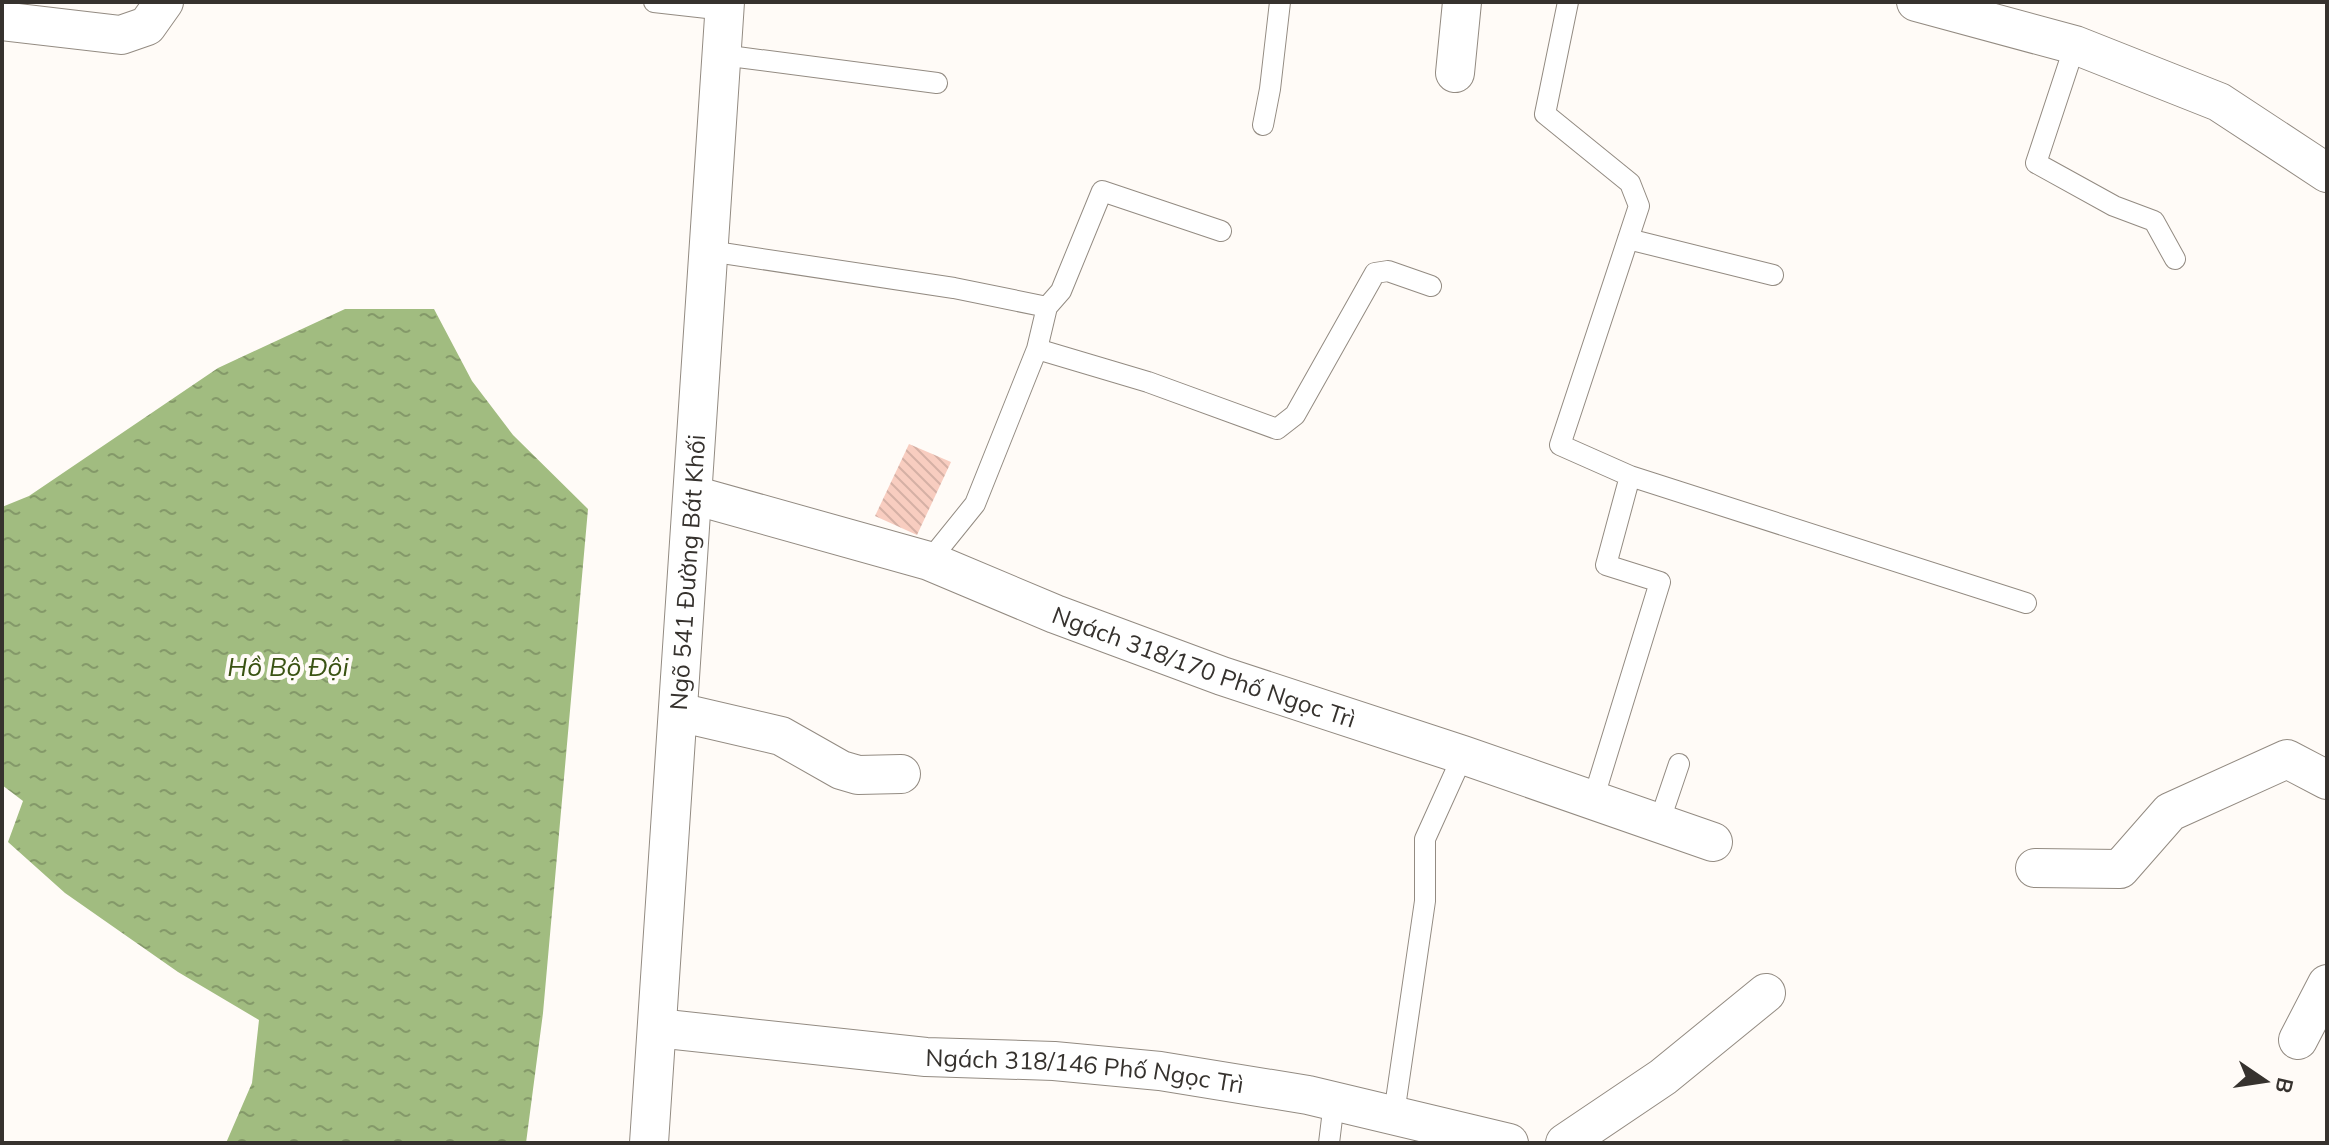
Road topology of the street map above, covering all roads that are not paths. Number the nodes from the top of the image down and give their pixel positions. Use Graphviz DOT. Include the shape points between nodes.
graph roads {
  1 [pos="164,2"];
  2 [pos="654,2"];
  3 [pos="1280,2"];
  4 [pos="1462,2"];
  5 [pos="1568,2"];
  6 [pos="1916,2"];
  7 [pos="725,6"];
  8 [pos="2,21"];
  9 [pos="2075,45"];
  10 [pos="722,55"];
  11 [pos="1455,73"];
  12 [pos="937,83"];
  13 [pos="1263,125"];
  14 [pos="2327,173"];
  15 [pos="1221,231"];
  16 [pos="1628,239"];
  17 [pos="709,251"];
  18 [pos="2175,259"];
  19 [pos="1773,275"];
  20 [pos="1431,286"];
  21 [pos="1047,307"];
  22 [pos="1037,349"];
  23 [pos="1630,476"];
  24 [pos="693,495"];
  25 [pos="929,561"];
  26 [pos="2026,603"];
  27 [pos="678,712"];
  28 [pos="1463,755"];
  29 [pos="1679,764"];
  30 [pos="901,774"];
  31 [pos="2327,780"];
  32 [pos="1593,800"];
  33 [pos="1659,823"];
  34 [pos="1713,842"];
  35 [pos="2035,868"];
  36 [pos="2327,984"];
  37 [pos="1766,993"];
  38 [pos="657,1028"];
  39 [pos="2298,1040"];
  40 [pos="1334,1102"];
  41 [pos="1394,1114"];
  42 [pos="649,1143"];
  43 [pos="1329,1143"];
  44 [pos="1509,1143"];
  45 [pos="1565,1143"];
  1 -- 8 [label="street" via="147,26 121,35"];
  2 -- 7 [label="lane"];
  3 -- 13 [label="lane"];
  4 -- 11 [label="street"];
  5 -- 16 [label="lane" via="1545,114 1630,183 1639,206"];
  6 -- 9 [label="street"];
  7 -- 10 [label="street, Ngõ 541 Đường Bát Khối"];
  9 -- 14 [label="street" via="2219,102"];
  9 -- 18 [label="lane" via="2036,163 2114,206 2154,221"];
  10 -- 12 [label="lane"];
  10 -- 17 [label="street, Ngõ 541 Đường Bát Khối"];
  15 -- 21 [label="lane" via="1102,191 1061,291"];
  16 -- 19 [label="lane"];
  16 -- 23 [label="lane" via="1560,445"];
  17 -- 21 [label="lane"];
  17 -- 24 [label="street, Ngõ 541 Đường Bát Khối"];
  20 -- 22 [label="lane" via="1388,271 1375,273 1295,415 1277,429"];
  21 -- 22 [label="lane"];
  22 -- 25 [label="lane" via="975,504"];
  23 -- 26 [label="lane"];
  23 -- 32 [label="lane" via="1606,565 1660,582"];
  24 -- 25 [label="street, Ngách 318/170 Phố Ngọc Trì"];
  24 -- 27 [label="street, Ngõ 541 Đường Bát Khối"];
  25 -- 28 [label="street, Ngách 318/170 Phố Ngọc Trì" via="1222,676"];
  27 -- 30 [label="street" via="781,736 858,775"];
  27 -- 38 [label="street, Ngõ 541 Đường Bát Khối"];
  28 -- 32 [label="street, Ngách 318/170 Phố Ngọc Trì"];
  28 -- 41 [label="lane" via="1425,839 1425,901"];
  29 -- 33 [label="lane"];
  31 -- 35 [label="street" via="2287,759 2170,812 2120,869"];
  32 -- 33 [label="street, Ngách 318/170 Phố Ngọc Trì"];
  33 -- 34 [label="street, Ngách 318/170 Phố Ngọc Trì"];
  36 -- 39 [label="street"];
  37 -- 45 [label="street" via="1663,1077"];
  38 -- 40 [label="street, Ngách 318/146 Phố Ngọc Trì" via="926,1057 1160,1071"];
  38 -- 42 [label="street, Ngõ 541 Đường Bát Khối"];
  40 -- 41 [label="street, Ngách 318/146 Phố Ngọc Trì"];
  40 -- 43 [label="lane"];
  41 -- 44 [label="street, Ngách 318/146 Phố Ngọc Trì"];
}
